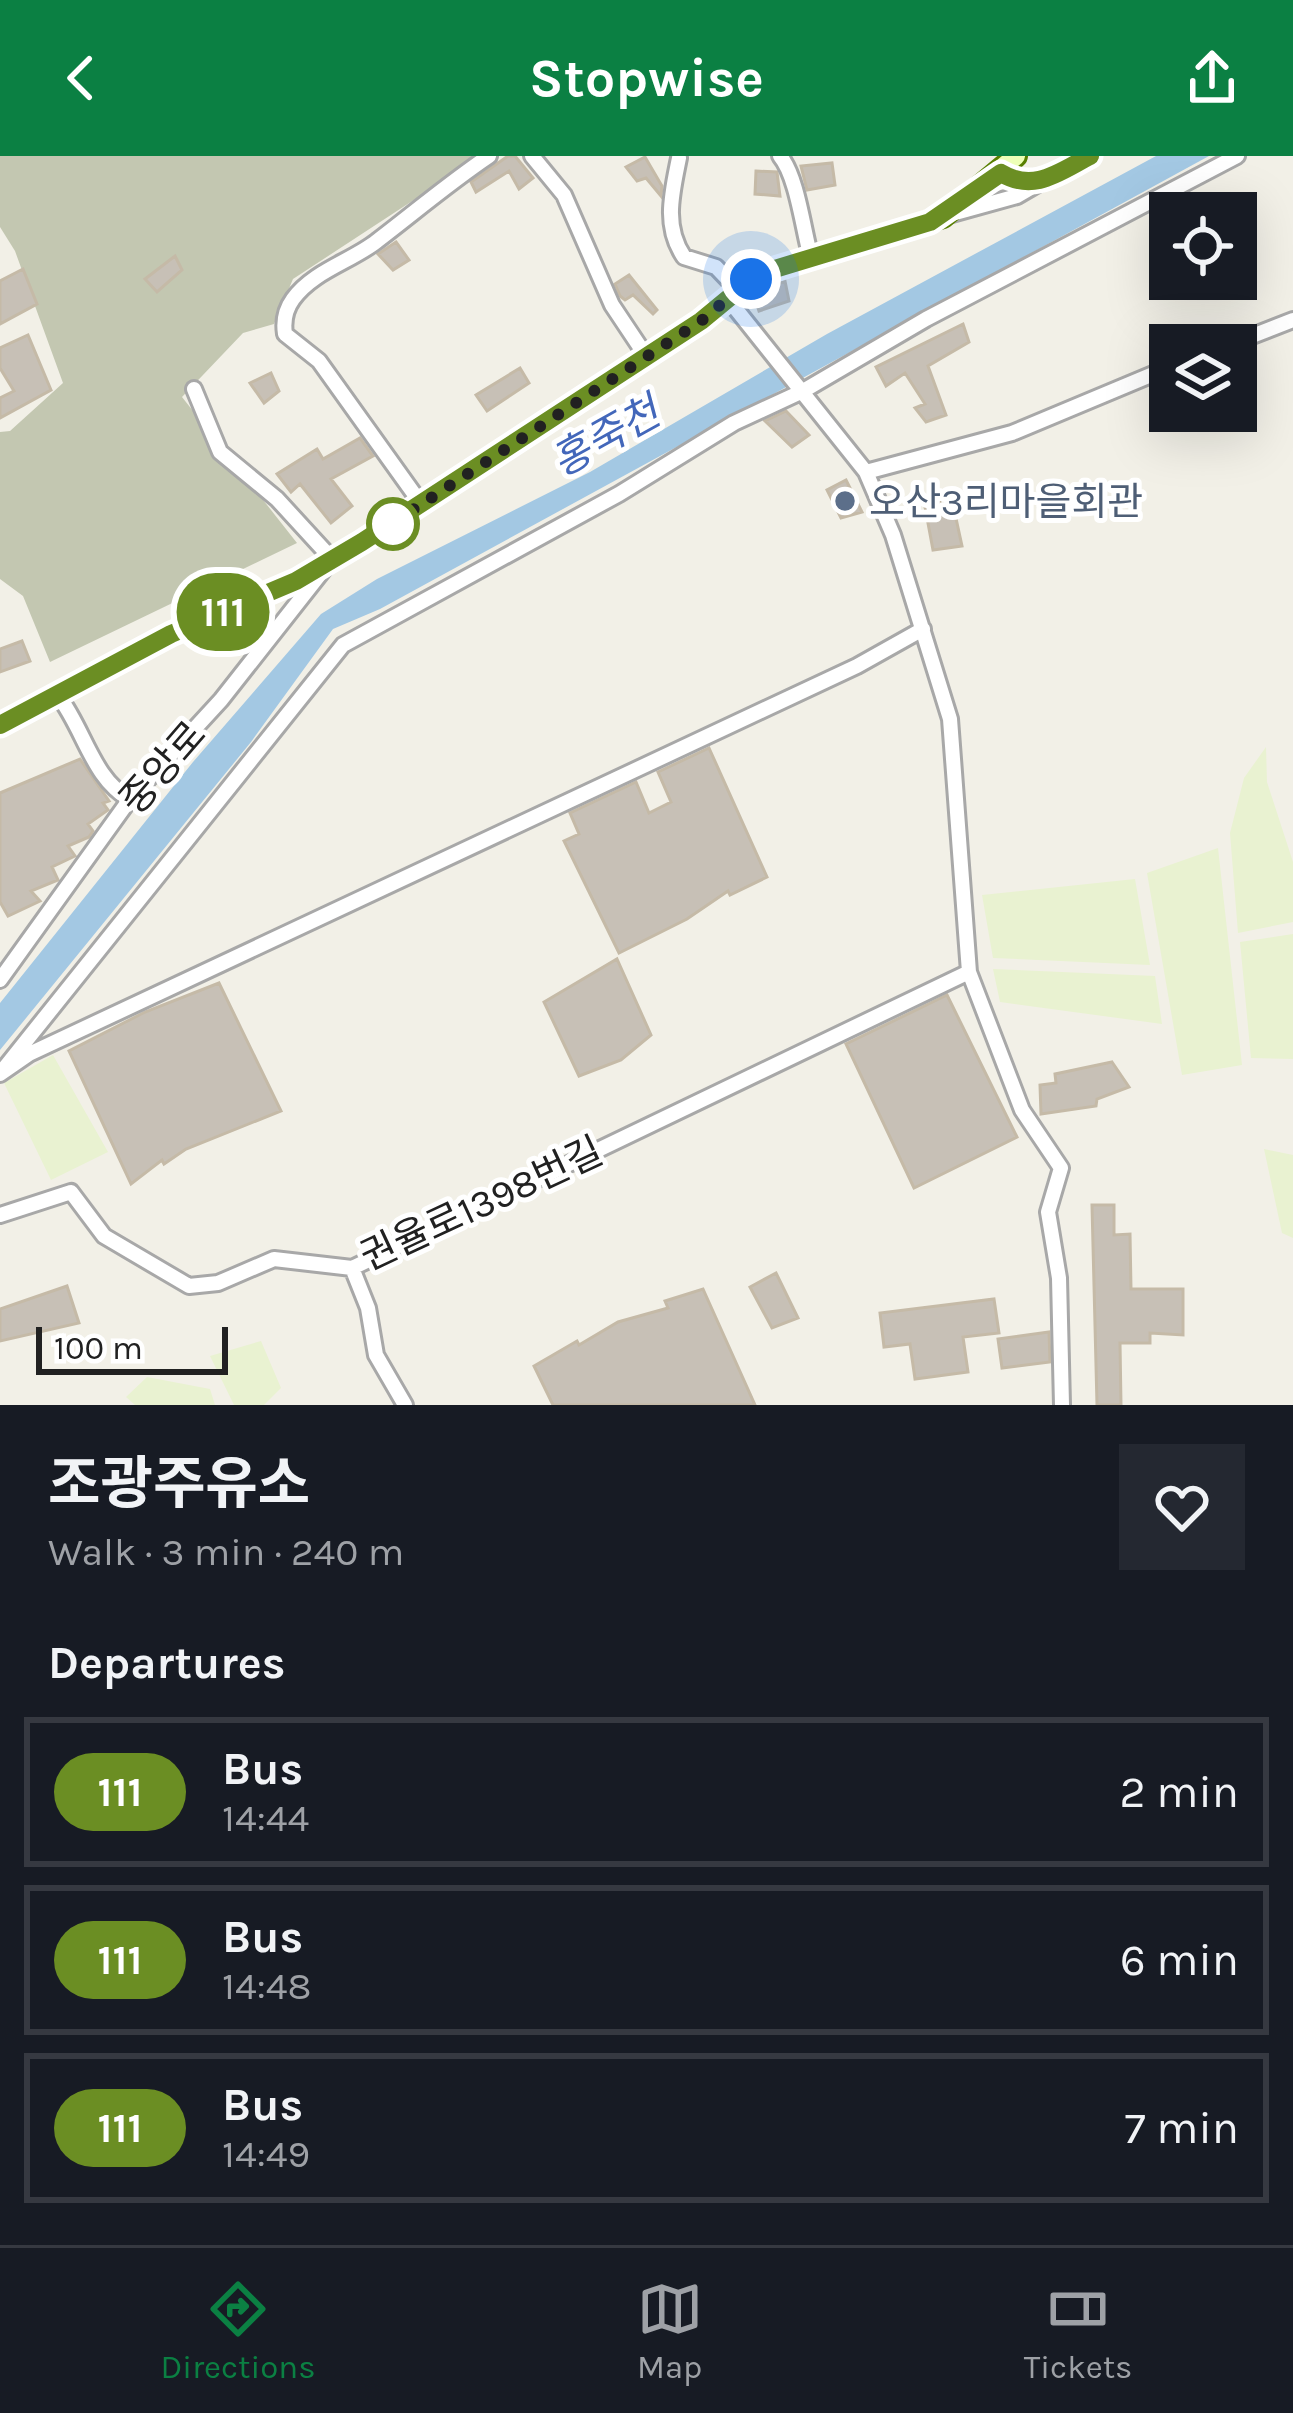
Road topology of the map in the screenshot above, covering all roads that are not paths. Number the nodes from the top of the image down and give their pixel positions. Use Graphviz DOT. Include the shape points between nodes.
graph roads {
  1 [pos="489,156"];
  2 [pos="532,156"];
  3 [pos="780,156"];
  4 [pos="1016,156"];
  5 [pos="1090,156"];
  6 [pos="1237,156"];
  7 [pos="679,158"];
  8 [pos="1001,173"];
  9 [pos="1041,182"];
  10 [pos="943,217"];
  11 [pos="811,258"];
  12 [pos="733,295"];
  13 [pos="1293,320"];
  14 [pos="1257,334"];
  15 [pos="646,356"];
  16 [pos="1149,376"];
  17 [pos="194,389"];
  18 [pos="803,391"];
  19 [pos="866,472"];
  20 [pos="422,505"];
  21 [pos="332,559"];
  22 [pos="923,629"];
  23 [pos="59,697"];
  24 [pos="0,725"];
  25 [pos="130,799"];
  26 [pos="969,972"];
  27 [pos="0,980"];
  28 [pos="3,1070"];
  29 [pos="0,1215"];
  30 [pos="352,1268"];
  31 [pos="405,1405"];
  32 [pos="1062,1405"];
  1 -- 20 [label="street" via="320,276 293,298 283,320 285,334 320,361"];
  2 -- 15 [label="street" via="564,195 611,305"];
  3 -- 11 [label="street" via="792,171"];
  4 -- 8 [label="main road"];
  5 -- 9 [label="street"];
  6 -- 18 [label="street"];
  7 -- 12 [label="street" via="671,236 684,257 716,267"];
  8 -- 9 [label="street"];
  8 -- 10 [label="main road"];
  9 -- 10 [label="street"];
  10 -- 11 [label="main road"];
  11 -- 12 [label="main road" via="758,274"];
  12 -- 15 [label="main road"];
  12 -- 18 [label="street"];
  13 -- 14 [label="street"];
  15 -- 20 [label="main road"];
  16 -- 19 [label="street" via="1012,434"];
  17 -- 21 [label="street" via="220,452"];
  18 -- 19 [label="street"];
  18 -- 28 [label="street" via="343,645"];
  19 -- 22 [label="street"];
  20 -- 21 [label="main road"];
  21 -- 23 [label="main road"];
  21 -- 25 [label="street, 중앙로"];
  22 -- 26 [label="street" via="950,719"];
  22 -- 28 [label="street"];
  23 -- 24 [label="main road"];
  23 -- 25 [label="street" via="111,789"];
  25 -- 27 [label="street, 중앙로"];
  26 -- 30 [label="street, 권율로1398번길"];
  26 -- 32 [label="street" via="1022,1110 1061,1168 1048,1212 1059,1278"];
  29 -- 30 [label="street, 권율로1398번길" via="71,1192 104,1236 189,1286 274,1259"];
  30 -- 31 [label="street" via="376,1355"];
}
